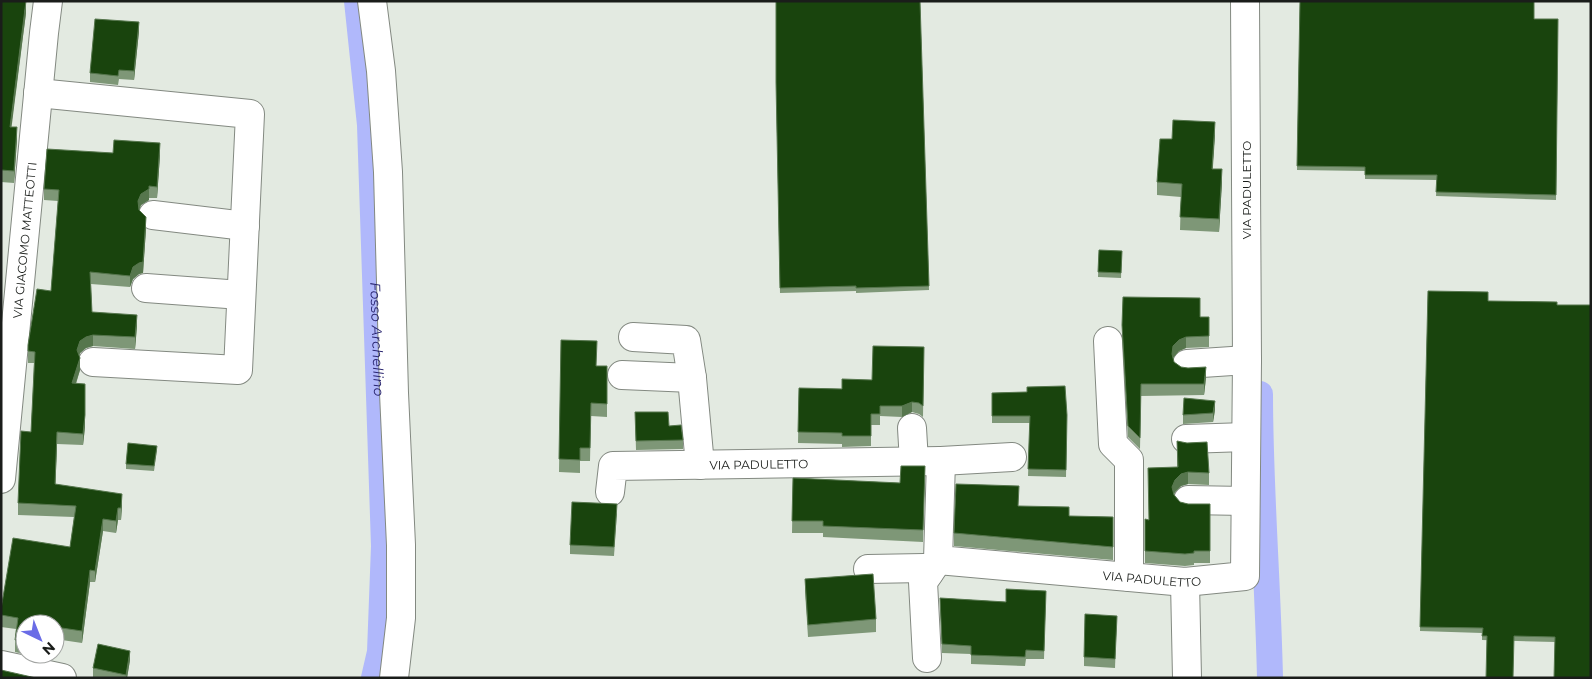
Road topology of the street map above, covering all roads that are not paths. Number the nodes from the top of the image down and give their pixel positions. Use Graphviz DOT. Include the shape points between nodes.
graph roads {
  1 [pos="48,1"];
  2 [pos="372,1"];
  3 [pos="1245,1"];
  4 [pos="38,94"];
  5 [pos="153,216"];
  6 [pos="245,226"];
  7 [pos="146,288"];
  8 [pos="241,295"];
  9 [pos="633,337"];
  10 [pos="1108,341"];
  11 [pos="1247,360"];
  12 [pos="93,362"];
  13 [pos="1188,364"];
  14 [pos="622,375"];
  15 [pos="692,378"];
  16 [pos="912,428"];
  17 [pos="1246,437"];
  18 [pos="1186,439"];
  19 [pos="1012,457"];
  20 [pos="941,461"];
  21 [pos="914,462"];
  22 [pos="700,465"];
  23 [pos="1,479"];
  24 [pos="610,492"];
  25 [pos="1188,500"];
  26 [pos="1245,501"];
  27 [pos="934,566"];
  28 [pos="868,569"];
  29 [pos="1129,577"];
  30 [pos="1186,582"];
  31 [pos="927,658"];
  32 [pos="1,665"];
  33 [pos="62,678"];
  34 [pos="394,678"];
  35 [pos="1186,678"];
  1 -- 4 [label="street, VIA GIACOMO MATTEOTTI"];
  2 -- 34 [label="street" via="388,172 401,545 401,618"];
  3 -- 11 [label="street, VIA PADULETTO"];
  4 -- 6 [label="street" via="250,114"];
  4 -- 23 [label="street, VIA GIACOMO MATTEOTTI"];
  5 -- 6 [label="street"];
  6 -- 8 [label="street"];
  7 -- 8 [label="street"];
  8 -- 12 [label="street" via="238,370"];
  9 -- 15 [label="street" via="686,340"];
  10 -- 29 [label="street" via="1113,444 1128,460"];
  11 -- 13 [label="street"];
  11 -- 17 [label="street, VIA PADULETTO"];
  14 -- 15 [label="street"];
  15 -- 22 [label="street"];
  16 -- 21 [label="street"];
  17 -- 18 [label="street"];
  17 -- 26 [label="street, VIA PADULETTO"];
  19 -- 20 [label="street, VIA PADULETTO"];
  20 -- 21 [label="street, VIA PADULETTO"];
  20 -- 27 [label="street"];
  21 -- 22 [label="street, VIA PADULETTO"];
  22 -- 24 [label="street, VIA PADULETTO" via="613,466"];
  25 -- 26 [label="street"];
  26 -- 30 [label="street, VIA PADULETTO" via="1245,576"];
  27 -- 28 [label="street, VIA PADULETTO"];
  27 -- 29 [label="street, VIA PADULETTO"];
  27 -- 31 [label="street" via="923,582"];
  29 -- 30 [label="street, VIA PADULETTO"];
  30 -- 35 [label="street"];
  32 -- 33 [label="street"];
}
